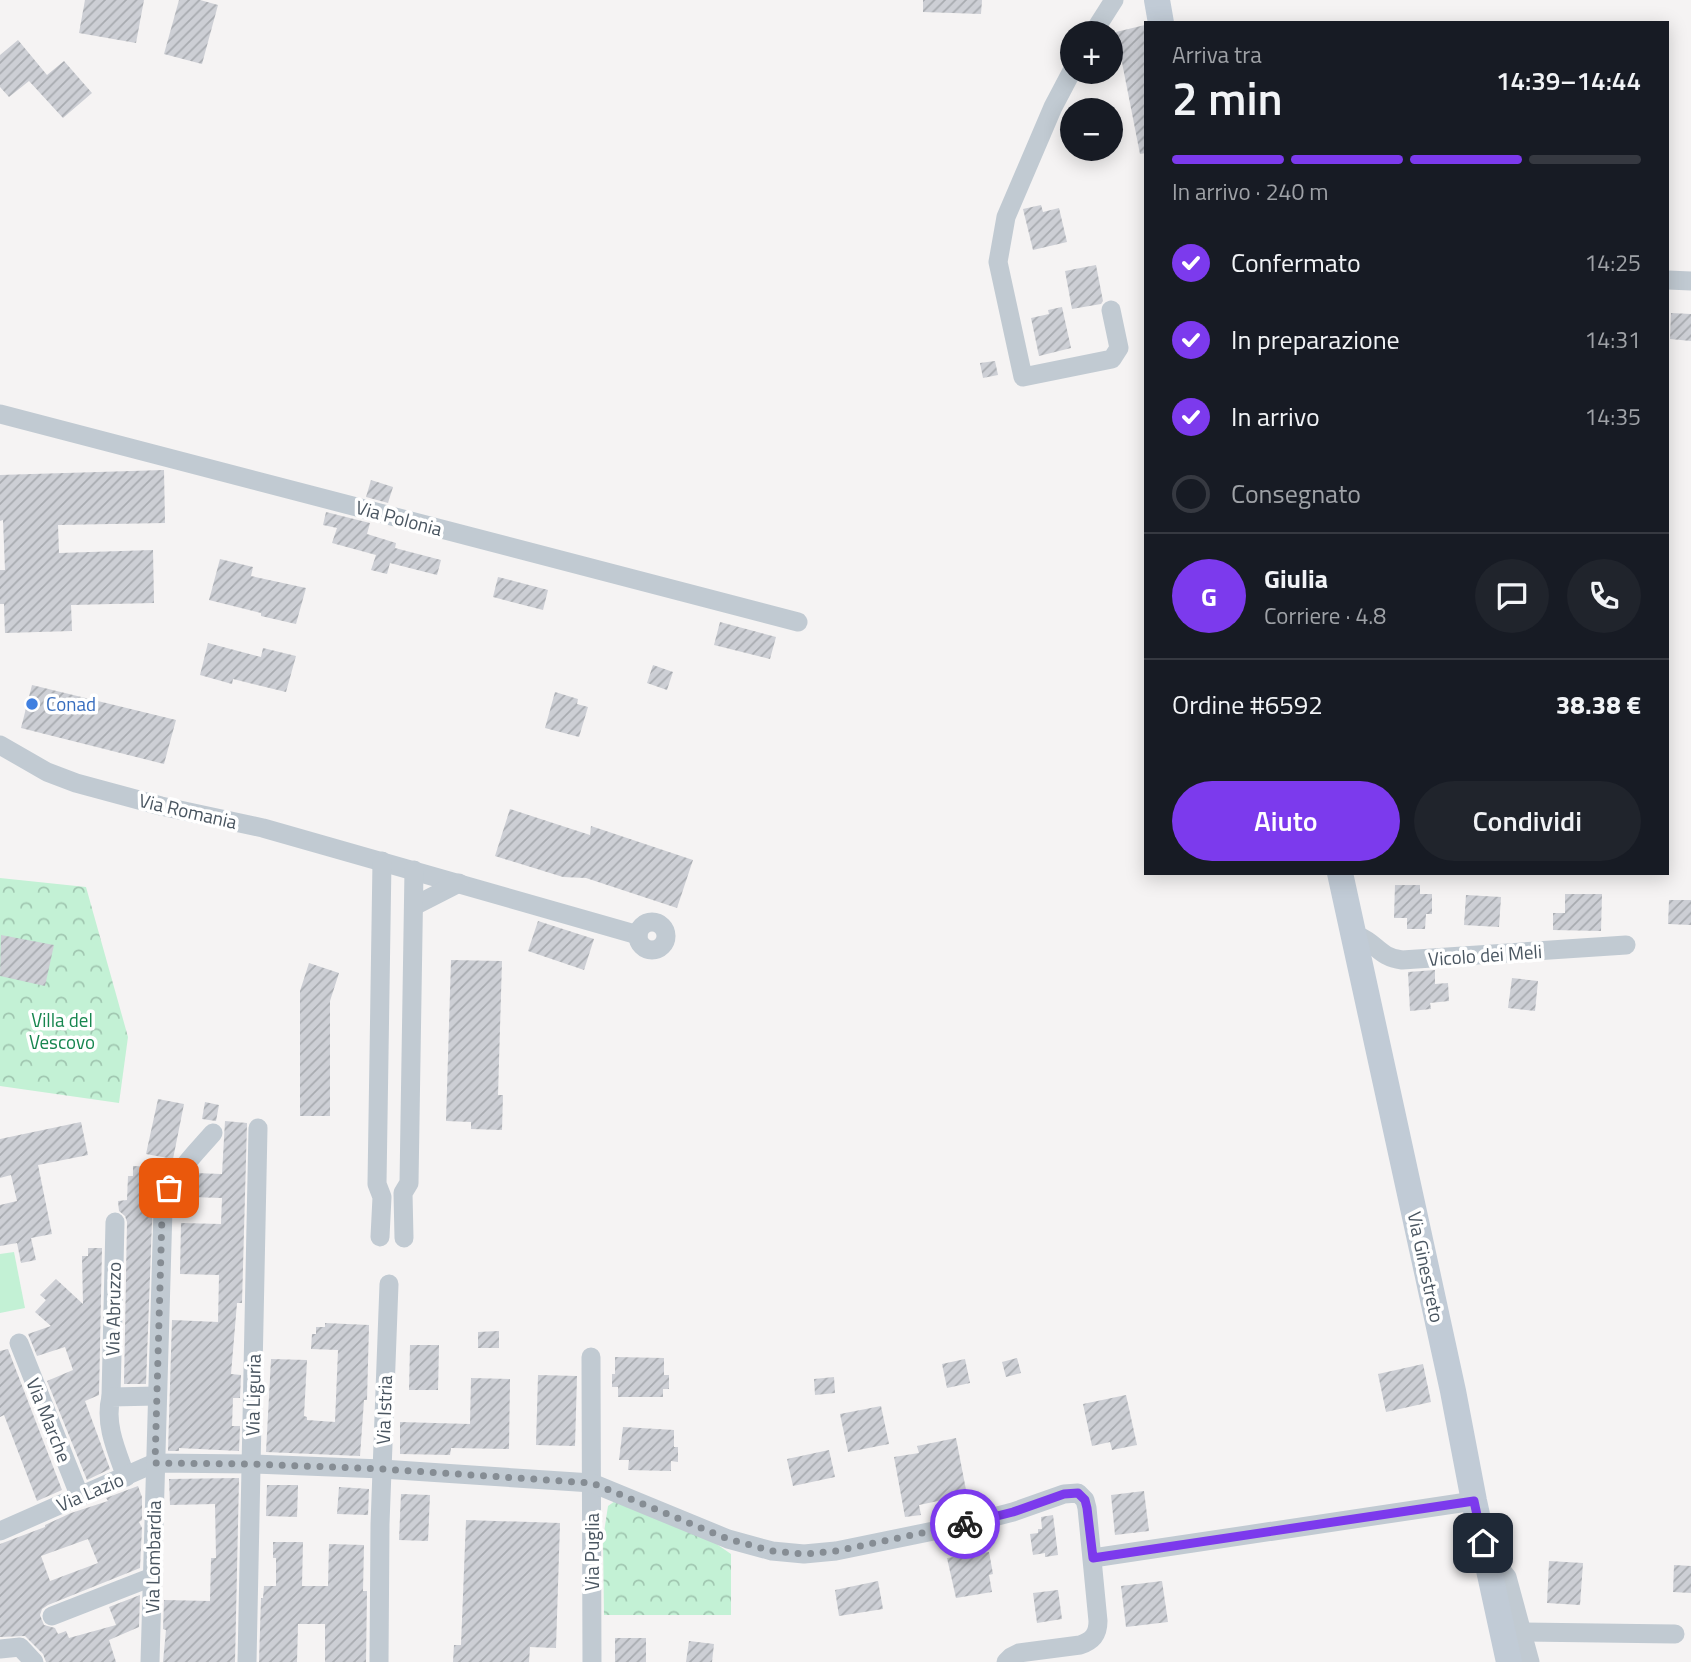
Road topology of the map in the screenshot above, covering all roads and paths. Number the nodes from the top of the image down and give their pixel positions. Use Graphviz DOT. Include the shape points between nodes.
graph roads {
  1 [pos="1114,0"];
  2 [pos="1157,0"];
  3 [pos="1101,21"];
  4 [pos="1161,21"];
  5 [pos="1065,84"];
  6 [pos="1669,280"];
  7 [pos="1691,281"];
  8 [pos="1111,310"];
  9 [pos="0,414"];
  10 [pos="798,622"];
  11 [pos="0,745"];
  12 [pos="383,861"];
  13 [pos="414,870"];
  14 [pos="1340,875"];
  15 [pos="459,883"];
  16 [pos="414,906"];
  17 [pos="638,935"];
  18 [pos="1353,935"];
  19 [pos="1626,945"];
  20 [pos="258,1128"];
  21 [pos="213,1133"];
  22 [pos="115,1222"];
  23 [pos="380,1237"];
  24 [pos="404,1238"];
  25 [pos="389,1284"];
  26 [pos="19,1343"];
  27 [pos="591,1357"];
  28 [pos="157,1396"];
  29 [pos="111,1397"];
  30 [pos="155,1463"];
  31 [pos="252,1464"];
  32 [pos="382,1469"];
  33 [pos="126,1477"];
  34 [pos="592,1483"];
  35 [pos="80,1496"];
  36 [pos="1474,1501"];
  37 [pos="0,1531"];
  38 [pos="1093,1558"];
  39 [pos="1488,1564"];
  40 [pos="152,1577"];
  41 [pos="52,1616"];
  42 [pos="1523,1632"];
  43 [pos="1675,1634"];
  44 [pos="0,1649"];
  45 [pos="34,1662"];
  46 [pos="150,1662"];
  47 [pos="247,1662"];
  48 [pos="379,1662"];
  49 [pos="592,1662"];
  50 [pos="1006,1662"];
  51 [pos="1509,1662"];
  52 [pos="1530,1662"];
  1 -- 3 [label="street"];
  2 -- 4 [label="street"];
  5 -- 8 [label="street" via="1006,217 998,262 1023,377 1112,359 1119,348"];
  6 -- 7 [label="street"];
  9 -- 10 [label="street, Via Polonia"];
  11 -- 12 [label="street, Via Romania" via="76,783"];
  12 -- 13 [label="street, Via Romania"];
  12 -- 23 [label="street"];
  13 -- 15 [label="street, Via Romania"];
  13 -- 16 [label="street"];
  14 -- 18 [label="street, Via Ginestreto"];
  15 -- 16 [label="street"];
  15 -- 17 [label="street, Via Romania"];
  16 -- 24 [label="street"];
  18 -- 19 [label="street, Vicolo dei Meli" via="1368,939 1384,956 1402,960"];
  18 -- 36 [label="street, Via Ginestreto"];
  20 -- 31 [label="street, Via Liguria"];
  21 -- 28 [label="street, Via Lombardia" via="177,1174 164,1203"];
  22 -- 29 [label="street, Via Abruzzo"];
  25 -- 32 [label="street, Via Istria"];
  26 -- 35 [label="street, Via Marche"];
  27 -- 34 [label="street, Via Puglia"];
  28 -- 29 [label="street"];
  28 -- 30 [label="street, Via Lombardia"];
  29 -- 33 [label="street, Via Abruzzo" via="107,1411"];
  30 -- 31 [label="street, Via Lazio"];
  30 -- 33 [label="street, Via Lazio"];
  30 -- 40 [label="street, Via Lombardia"];
  31 -- 32 [label="street, Via Lazio"];
  31 -- 47 [label="street, Via Liguria"];
  32 -- 34 [label="street, Via Lazio"];
  32 -- 48 [label="street, Via Istria"];
  33 -- 35 [label="street, Via Lazio"];
  34 -- 38 [label="street, Via Lazio" via="756,1548 804,1554 981,1521 1073,1492 1086,1504"];
  34 -- 49 [label="street, Via Puglia"];
  35 -- 37 [label="street, Via Lazio"];
  36 -- 38 [label="street"];
  36 -- 39 [label="street, Via Ginestreto"];
  38 -- 50 [label="street" via="1098,1626 1093,1639 1077,1646 1019,1653"];
  39 -- 42 [label="street" via="1507,1577"];
  39 -- 51 [label="street, Via Ginestreto"];
  40 -- 41 [label="street"];
  40 -- 46 [label="street, Via Lombardia"];
  42 -- 43 [label="street"];
  42 -- 52 [label="street"];
  44 -- 45 [label="street" via="19,1647"];
}
